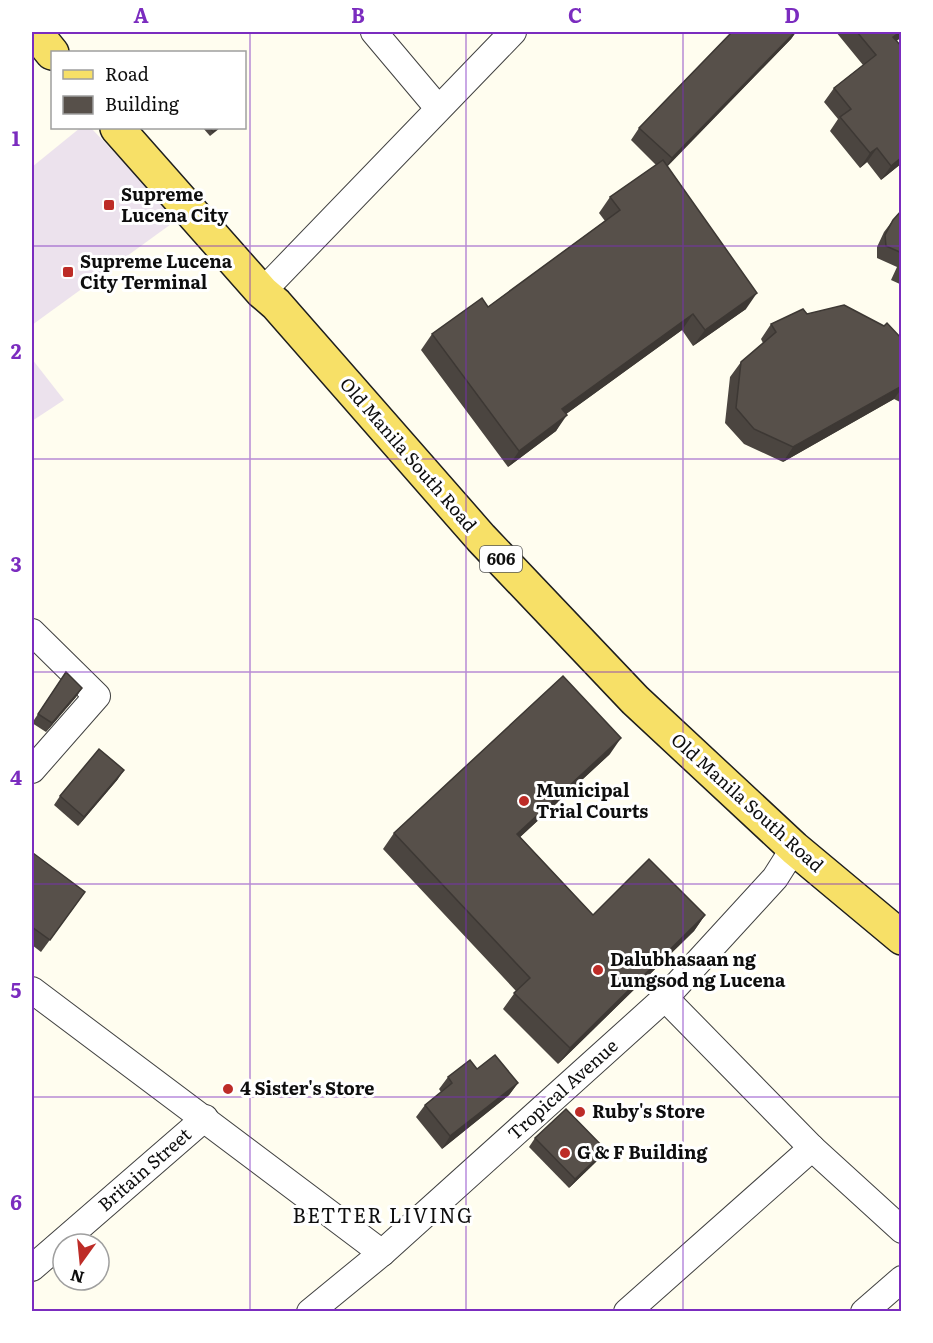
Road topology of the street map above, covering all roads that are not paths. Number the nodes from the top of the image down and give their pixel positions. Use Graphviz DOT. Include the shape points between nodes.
graph roads {
  1 [pos="35,32"];
  2 [pos="374,32"];
  3 [pos="513,32"];
  4 [pos="51,51"];
  5 [pos="438,108"];
  6 [pos="118,129"];
  7 [pos="262,292"];
  8 [pos="32,632"];
  9 [pos="34,762"];
  10 [pos="794,848"];
  11 [pos="902,938"];
  12 [pos="32,990"];
  13 [pos="666,998"];
  14 [pos="205,1118"];
  15 [pos="812,1148"];
  16 [pos="902,1230"];
  17 [pos="382,1253"];
  18 [pos="33,1264"];
  19 [pos="902,1279"];
  20 [pos="310,1311"];
  21 [pos="627,1311"];
  22 [pos="864,1311"];
  1 -- 4 [label="main road"];
  2 -- 5 [label="street"];
  3 -- 5 [label="street"];
  5 -- 7 [label="street"];
  6 -- 7 [label="main road, Old Manila South Road / 606"];
  7 -- 10 [label="main road, Old Manila South Road / 606" via="481,538 635,700"];
  8 -- 9 [label="street" via="97,696"];
  10 -- 11 [label="main road, Old Manila South Road / 606"];
  10 -- 13 [label="street, Tropical Avenue" via="775,878"];
  12 -- 14 [label="street"];
  13 -- 15 [label="street"];
  13 -- 17 [label="street, Tropical Avenue"];
  14 -- 17 [label="street"];
  14 -- 18 [label="street, Britain Street"];
  15 -- 16 [label="street"];
  15 -- 21 [label="street"];
  17 -- 20 [label="street, Tropical Avenue"];
  19 -- 22 [label="street"];
}
